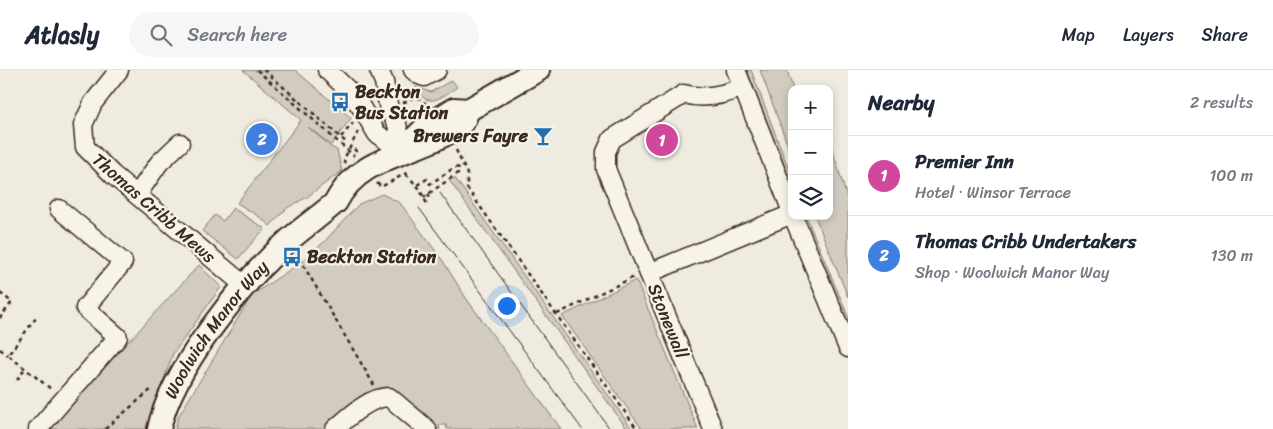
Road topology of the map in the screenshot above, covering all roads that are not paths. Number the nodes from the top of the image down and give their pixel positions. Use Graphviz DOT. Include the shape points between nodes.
graph roads {
  1 [pos="119,70"];
  2 [pos="327,70"];
  3 [pos="379,70"];
  4 [pos="413,70"];
  5 [pos="437,70"];
  6 [pos="538,70"];
  7 [pos="736,70"];
  8 [pos="743,87"];
  9 [pos="180,142"];
  10 [pos="402,152"];
  11 [pos="137,195"];
  12 [pos="788,204"];
  13 [pos="59,209"];
  14 [pos="788,216"];
  15 [pos="795,220"];
  16 [pos="648,272"];
  17 [pos="244,286"];
  18 [pos="848,348"];
  19 [pos="38,429"];
  20 [pos="159,429"];
  21 [pos="334,429"];
  22 [pos="427,429"];
  23 [pos="712,429"];
  1 -- 11 [label="street, Thomas Cribb Mews" via="93,103 84,125 85,147"];
  2 -- 10 [label="street" via="349,91 377,134"];
  3 -- 10 [label="street" via="389,110 397,124"];
  4 -- 5 [label="street" via="424,77"];
  6 -- 10 [label="main road, Woolwich Manor Way" via="468,110 462,123 454,129"];
  7 -- 8 [label="street"];
  8 -- 12 [label="street"];
  8 -- 16 [label="street" via="728,94 698,99 684,94 612,140 606,152 606,169"];
  9 -- 11 [label="street" via="159,163"];
  10 -- 17 [label="main road, Woolwich Manor Way" via="372,164 349,184 336,202 288,241"];
  11 -- 17 [label="street, Thomas Cribb Mews"];
  13 -- 19 [label="street" via="122,262 85,308 118,337"];
  14 -- 16 [label="street, Stonewall"];
  15 -- 18 [label="street"];
  16 -- 23 [label="street, Stonewall"];
  17 -- 20 [label="main road, Woolwich Manor Way" via="183,372"];
  21 -- 22 [label="street" via="381,397 389,397"];
}
